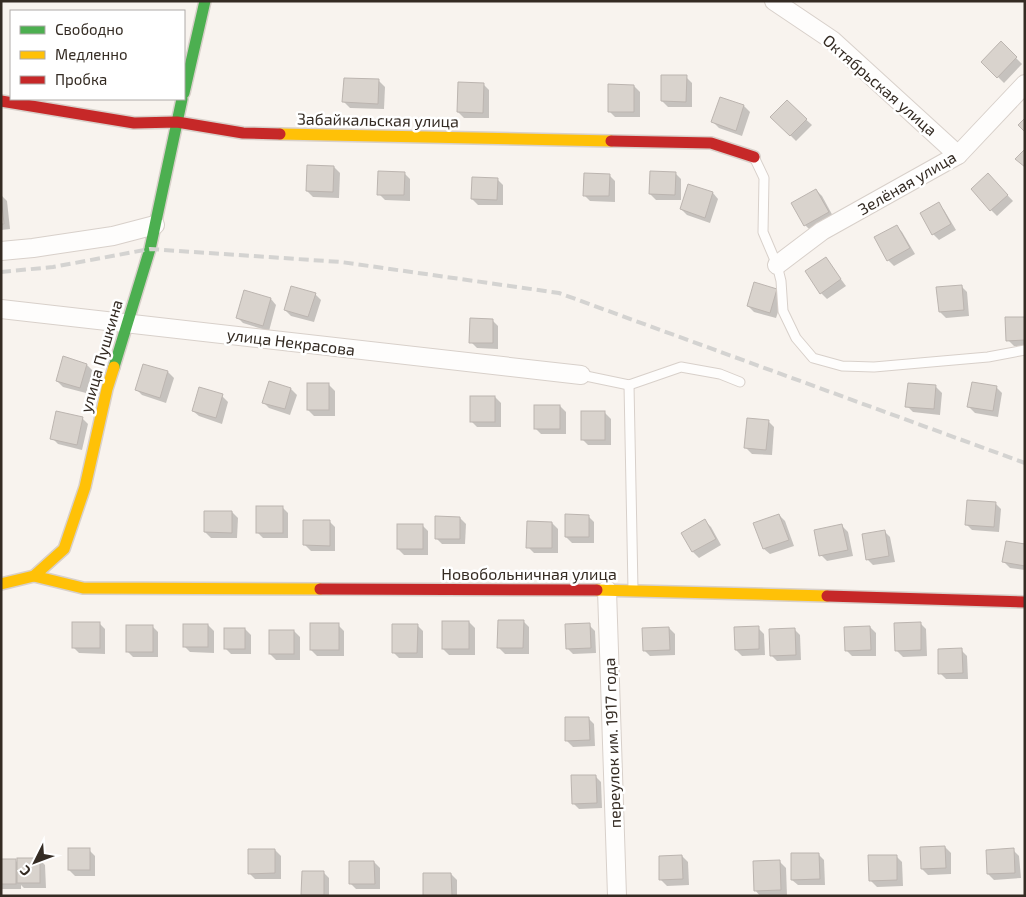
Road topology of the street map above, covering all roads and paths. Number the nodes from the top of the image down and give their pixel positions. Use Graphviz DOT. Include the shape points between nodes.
graph roads {
  1 [pos="205,1"];
  2 [pos="774,1"];
  3 [pos="1025,84"];
  4 [pos="185,89"];
  5 [pos="182,100"];
  6 [pos="1,101"];
  7 [pos="177,122"];
  8 [pos="958,155"];
  9 [pos="754,157"];
  10 [pos="155,225"];
  11 [pos="1,251"];
  12 [pos="777,265"];
  13 [pos="1,309"];
  14 [pos="127,323"];
  15 [pos="1025,350"];
  16 [pos="581,375"];
  17 [pos="740,382"];
  18 [pos="629,384"];
  19 [pos="34,576"];
  20 [pos="1,584"];
  21 [pos="607,590"];
  22 [pos="633,591"];
  23 [pos="1025,602"];
  24 [pos="617,896"];
  1 -- 4 [label="street"];
  2 -- 8 [label="street, Октябрьская улица" via="832,40"];
  3 -- 8 [label="street, Зелёная улица"];
  5 -- 7 [label="street, улица Пушкина"];
  6 -- 7 [label="street, Забайкальская улица" via="134,123"];
  7 -- 9 [label="street, Забайкальская улица" via="242,134 711,142"];
  7 -- 10 [label="street, улица Пушкина"];
  8 -- 12 [label="street, Зелёная улица" via="822,231"];
  9 -- 12 [label="lane" via="764,178 763,232"];
  10 -- 11 [label="street" via="113,236"];
  10 -- 14 [label="street, улица Пушкина"];
  12 -- 15 [label="lane" via="783,311 796,338 813,358 842,366 874,367"];
  13 -- 14 [label="street, улица Некрасова"];
  14 -- 16 [label="street, улица Некрасова"];
  14 -- 19 [label="street, улица Пушкина" via="107,390 85,487 64,548"];
  16 -- 18 [label="lane"];
  17 -- 18 [label="lane" via="720,374 681,368"];
  18 -- 22 [label="lane"];
  19 -- 20 [label="street, улица Пушкина"];
  19 -- 21 [label="street, Новобольничная улица" via="83,588"];
  21 -- 22 [label="street, Новобольничная улица"];
  21 -- 24 [label="street, переулок им. 1917 года"];
  22 -- 23 [label="street, Новобольничная улица"];
}
